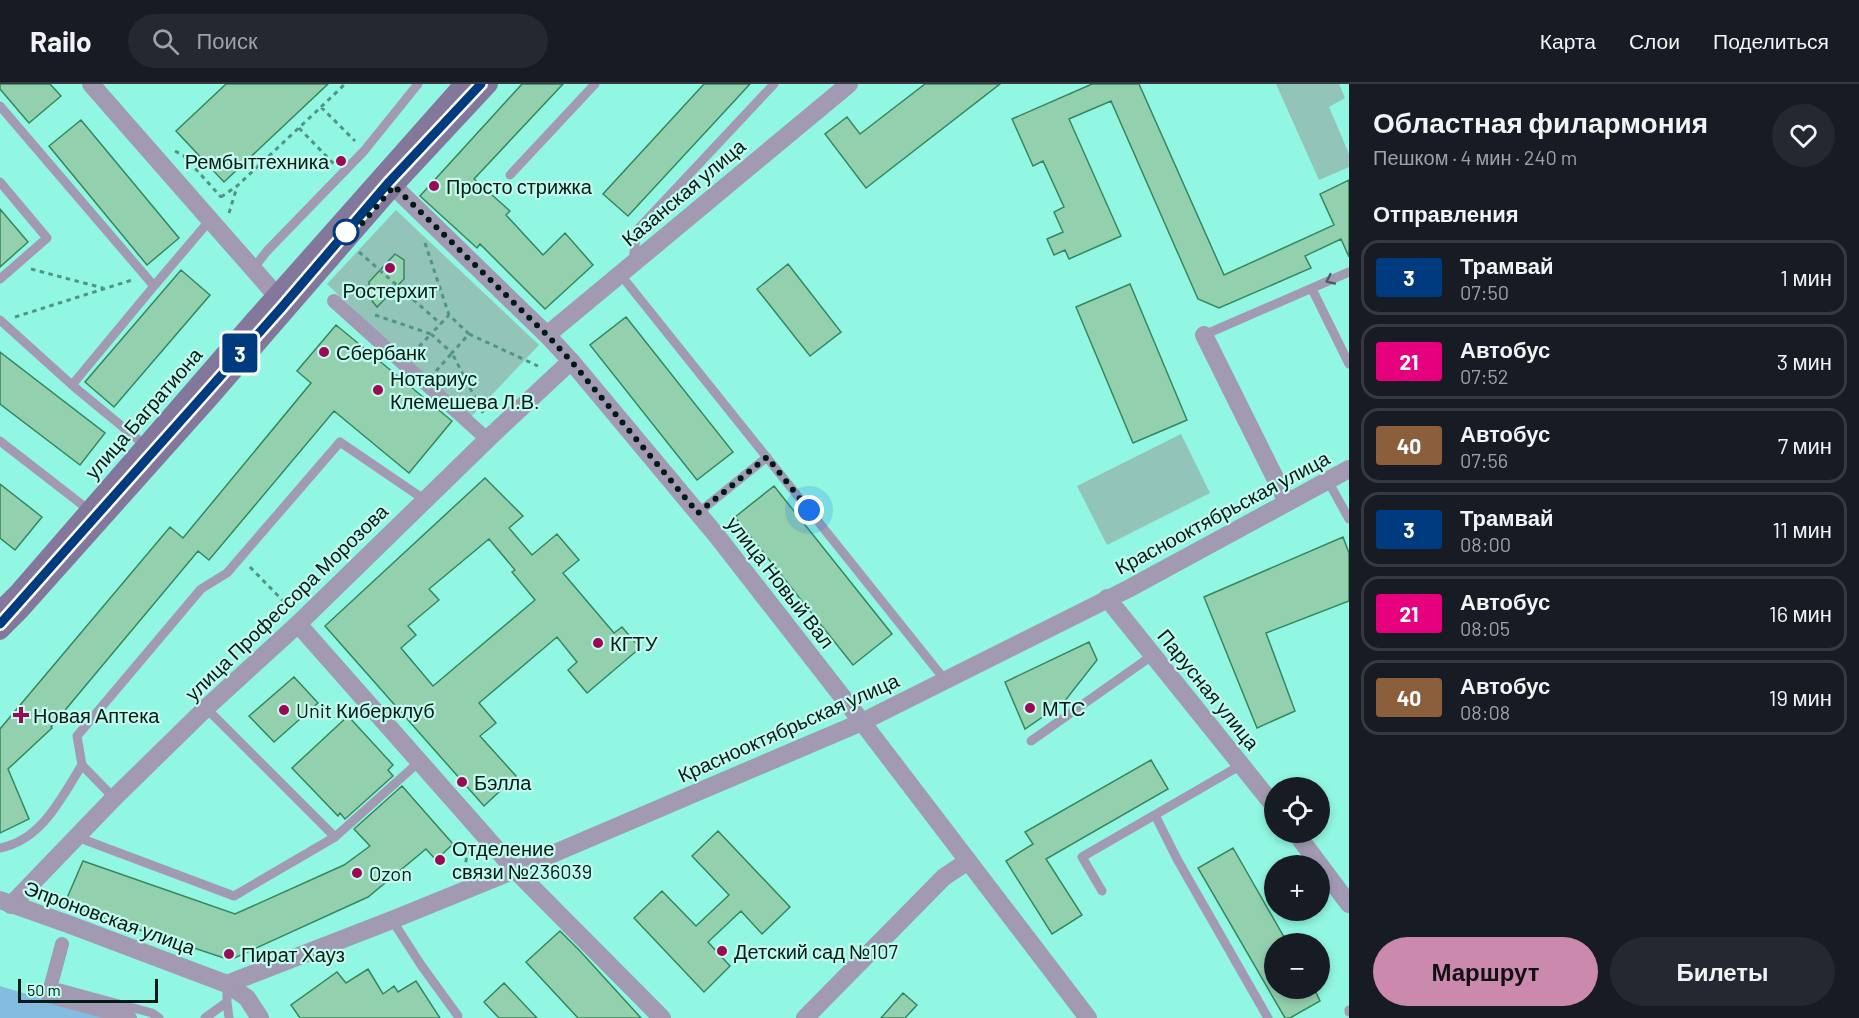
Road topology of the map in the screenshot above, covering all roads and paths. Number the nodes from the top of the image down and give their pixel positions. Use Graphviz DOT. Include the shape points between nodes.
graph roads {
  1 [pos="91,84"];
  2 [pos="345,84"];
  3 [pos="418,84"];
  4 [pos="463,84"];
  5 [pos="595,84"];
  6 [pos="774,84"];
  7 [pos="849,84"];
  8 [pos="484,86"];
  9 [pos="0,106"];
  10 [pos="321,107"];
  11 [pos="299,128"];
  12 [pos="364,151"];
  13 [pos="344,173"];
  14 [pos="510,175"];
  15 [pos="388,181"];
  16 [pos="0,182"];
  17 [pos="237,186"];
  18 [pos="221,197"];
  19 [pos="210,220"];
  20 [pos="222,234"];
  21 [pos="424,239"];
  22 [pos="352,246"];
  23 [pos="17,265"];
  24 [pos="253,269"];
  25 [pos="627,269"];
  26 [pos="1349,272"];
  27 [pos="145,276"];
  28 [pos="0,279"];
  29 [pos="154,286"];
  30 [pos="105,289"];
  31 [pos="1312,289"];
  32 [pos="276,295"];
  33 [pos="334,301"];
  34 [pos="366,312"];
  35 [pos="449,315"];
  36 [pos="1,321"];
  37 [pos="441,324"];
  38 [pos="431,334"];
  39 [pos="470,334"];
  40 [pos="547,335"];
  41 [pos="1204,335"];
  42 [pos="452,353"];
  43 [pos="571,361"];
  44 [pos="403,363"];
  45 [pos="1349,364"];
  46 [pos="556,374"];
  47 [pos="72,384"];
  48 [pos="424,384"];
  49 [pos="490,437"];
  50 [pos="0,441"];
  51 [pos="152,451"];
  52 [pos="767,457"];
  53 [pos="1349,469"];
  54 [pos="1328,480"];
  55 [pos="425,500"];
  56 [pos="1287,502"];
  57 [pos="89,510"];
  58 [pos="698,513"];
  59 [pos="1349,519"];
  60 [pos="240,557"];
  61 [pos="1107,598"];
  62 [pos="0,610"];
  63 [pos="300,622"];
  64 [pos="0,631"];
  65 [pos="1153,655"];
  66 [pos="945,680"];
  67 [pos="206,708"];
  68 [pos="862,722"];
  69 [pos="1031,741"];
  70 [pos="419,762"];
  71 [pos="82,765"];
  72 [pos="1241,765"];
  73 [pos="1264,793"];
  74 [pos="114,798"];
  75 [pos="1155,815"];
  76 [pos="77,837"];
  77 [pos="335,837"];
  78 [pos="469,842"];
  79 [pos="1303,843"];
  80 [pos="0,848"];
  81 [pos="968,861"];
  82 [pos="515,870"];
  83 [pos="463,873"];
  84 [pos="1102,891"];
  85 [pos="6,903"];
  86 [pos="1349,904"];
  87 [pos="392,920"];
  88 [pos="62,944"];
  89 [pos="60,988"];
  90 [pos="227,993"];
  91 [pos="458,1016"];
  92 [pos="130,1018"];
  93 [pos="159,1018"];
  94 [pos="205,1018"];
  95 [pos="229,1018"];
  96 [pos="260,1018"];
  97 [pos="662,1018"];
  98 [pos="805,1018"];
  99 [pos="1088,1018"];
  100 [pos="1268,1018"];
  1 -- 19 [label="street"];
  2 -- 10 [label="path"];
  3 -- 12 [label="lane"];
  4 -- 15 [label="main road, улица Багратиона"];
  5 -- 14 [label="lane"];
  6 -- 25 [label="lane" via="637,230"];
  7 -- 25 [label="street, Казанская улица"];
  8 -- 15 [label="main road, улица Багратиона"];
  9 -- 27 [label="lane"];
  10 -- 11 [label="path"];
  10 -- 12 [label="path"];
  11 -- 13 [label="path"];
  11 -- 17 [label="path"];
  12 -- 13 [label="lane"];
  13 -- 24 [label="lane"];
  15 -- 32 [label="main road, улица Багратиона"];
  15 -- 40 [label="street, улица Новый Вал"];
  15 -- 51 [label="main road, улица Багратиона"];
  16 -- 23 [label="lane" via="47,238"];
  17 -- 18 [label="path"];
  17 -- 20 [label="path"];
  19 -- 20 [label="street"];
  19 -- 29 [label="lane"];
  20 -- 24 [label="street"];
  21 -- 35 [label="path"];
  22 -- 37 [label="path"];
  23 -- 28 [label="lane"];
  23 -- 30 [label="path"];
  24 -- 32 [label="street"];
  25 -- 40 [label="street, Казанская улица"];
  25 -- 52 [label="lane"];
  26 -- 31 [label="lane, one-way"];
  27 -- 29 [label="lane"];
  27 -- 30 [label="path"];
  29 -- 47 [label="lane"];
  30 -- 36 [label="path"];
  31 -- 41 [label="lane"];
  31 -- 45 [label="lane"];
  32 -- 51 [label="main road, улица Багратиона"];
  33 -- 44 [label="street"];
  34 -- 38 [label="path"];
  35 -- 37 [label="path"];
  35 -- 39 [label="path"];
  36 -- 47 [label="lane"];
  37 -- 38 [label="path"];
  38 -- 42 [label="path"];
  38 -- 44 [label="path"];
  39 -- 42 [label="path"];
  39 -- 46 [label="path"];
  40 -- 43 [label="street, улица Новый Вал"];
  41 -- 56 [label="street"];
  42 -- 48 [label="path"];
  42 -- 49 [label="path"];
  43 -- 46 [label="street, улица Профессора Морозова"];
  43 -- 58 [label="street, улица Новый Вал"];
  44 -- 48 [label="street"];
  46 -- 49 [label="street, улица Профессора Морозова"];
  47 -- 51 [label="lane"];
  48 -- 49 [label="street"];
  49 -- 55 [label="street, улица Профессора Морозова"];
  50 -- 57 [label="lane"];
  51 -- 57 [label="main road, улица Багратиона"];
  51 -- 64 [label="main road, улица Багратиона"];
  52 -- 58 [label="lane"];
  52 -- 66 [label="lane"];
  53 -- 54 [label="street, Краснооктябрьская улица"];
  54 -- 56 [label="street, Краснооктябрьская улица"];
  54 -- 59 [label="lane"];
  55 -- 60 [label="lane" via="340,442"];
  55 -- 63 [label="street, улица Профессора Морозова"];
  56 -- 61 [label="street, Краснооктябрьская улица"];
  57 -- 62 [label="main road, улица Багратиона"];
  58 -- 68 [label="street, улица Новый Вал"];
  60 -- 63 [label="path"];
  60 -- 71 [label="lane" via="227,573 201,589 77,736"];
  61 -- 65 [label="street, Парусная улица"];
  61 -- 66 [label="street, Краснооктябрьская улица"];
  63 -- 67 [label="street, улица Профессора Морозова"];
  63 -- 70 [label="street"];
  65 -- 69 [label="lane"];
  65 -- 72 [label="street, Парусная улица"];
  66 -- 68 [label="street, Краснооктябрьская улица"];
  67 -- 74 [label="street, улица Профессора Морозова"];
  67 -- 77 [label="lane"];
  68 -- 81 [label="street, улица Новый Вал"];
  68 -- 82 [label="street, Краснооктябрьская улица"];
  70 -- 77 [label="lane"];
  70 -- 82 [label="street"];
  71 -- 74 [label="lane"];
  71 -- 80 [label="lane" via="50,817 30,835"];
  72 -- 73 [label="street, Парусная улица"];
  72 -- 75 [label="lane"];
  74 -- 76 [label="street, улица Профессора Морозова"];
  75 -- 84 [label="lane" via="1082,857"];
  75 -- 100 [label="lane"];
  76 -- 77 [label="lane" via="234,896"];
  76 -- 85 [label="street, улица Профессора Морозова"];
  78 -- 83 [label="path"];
  79 -- 86 [label="street"];
  81 -- 98 [label="street" via="944,877"];
  81 -- 99 [label="street, улица Новый Вал"];
  82 -- 87 [label="street, Краснооктябрьская улица"];
  82 -- 97 [label="street"];
  85 -- 90 [label="street, Эпроновская улица" via="68,924"];
  87 -- 90 [label="street, Краснооктябрьская улица"];
  87 -- 91 [label="lane"];
  88 -- 92 [label="street" via="48,996"];
  89 -- 93 [label="lane"];
  90 -- 94 [label="lane"];
  90 -- 95 [label="lane"];
  90 -- 96 [label="street, Эпроновская улица" via="247,998"];
}
